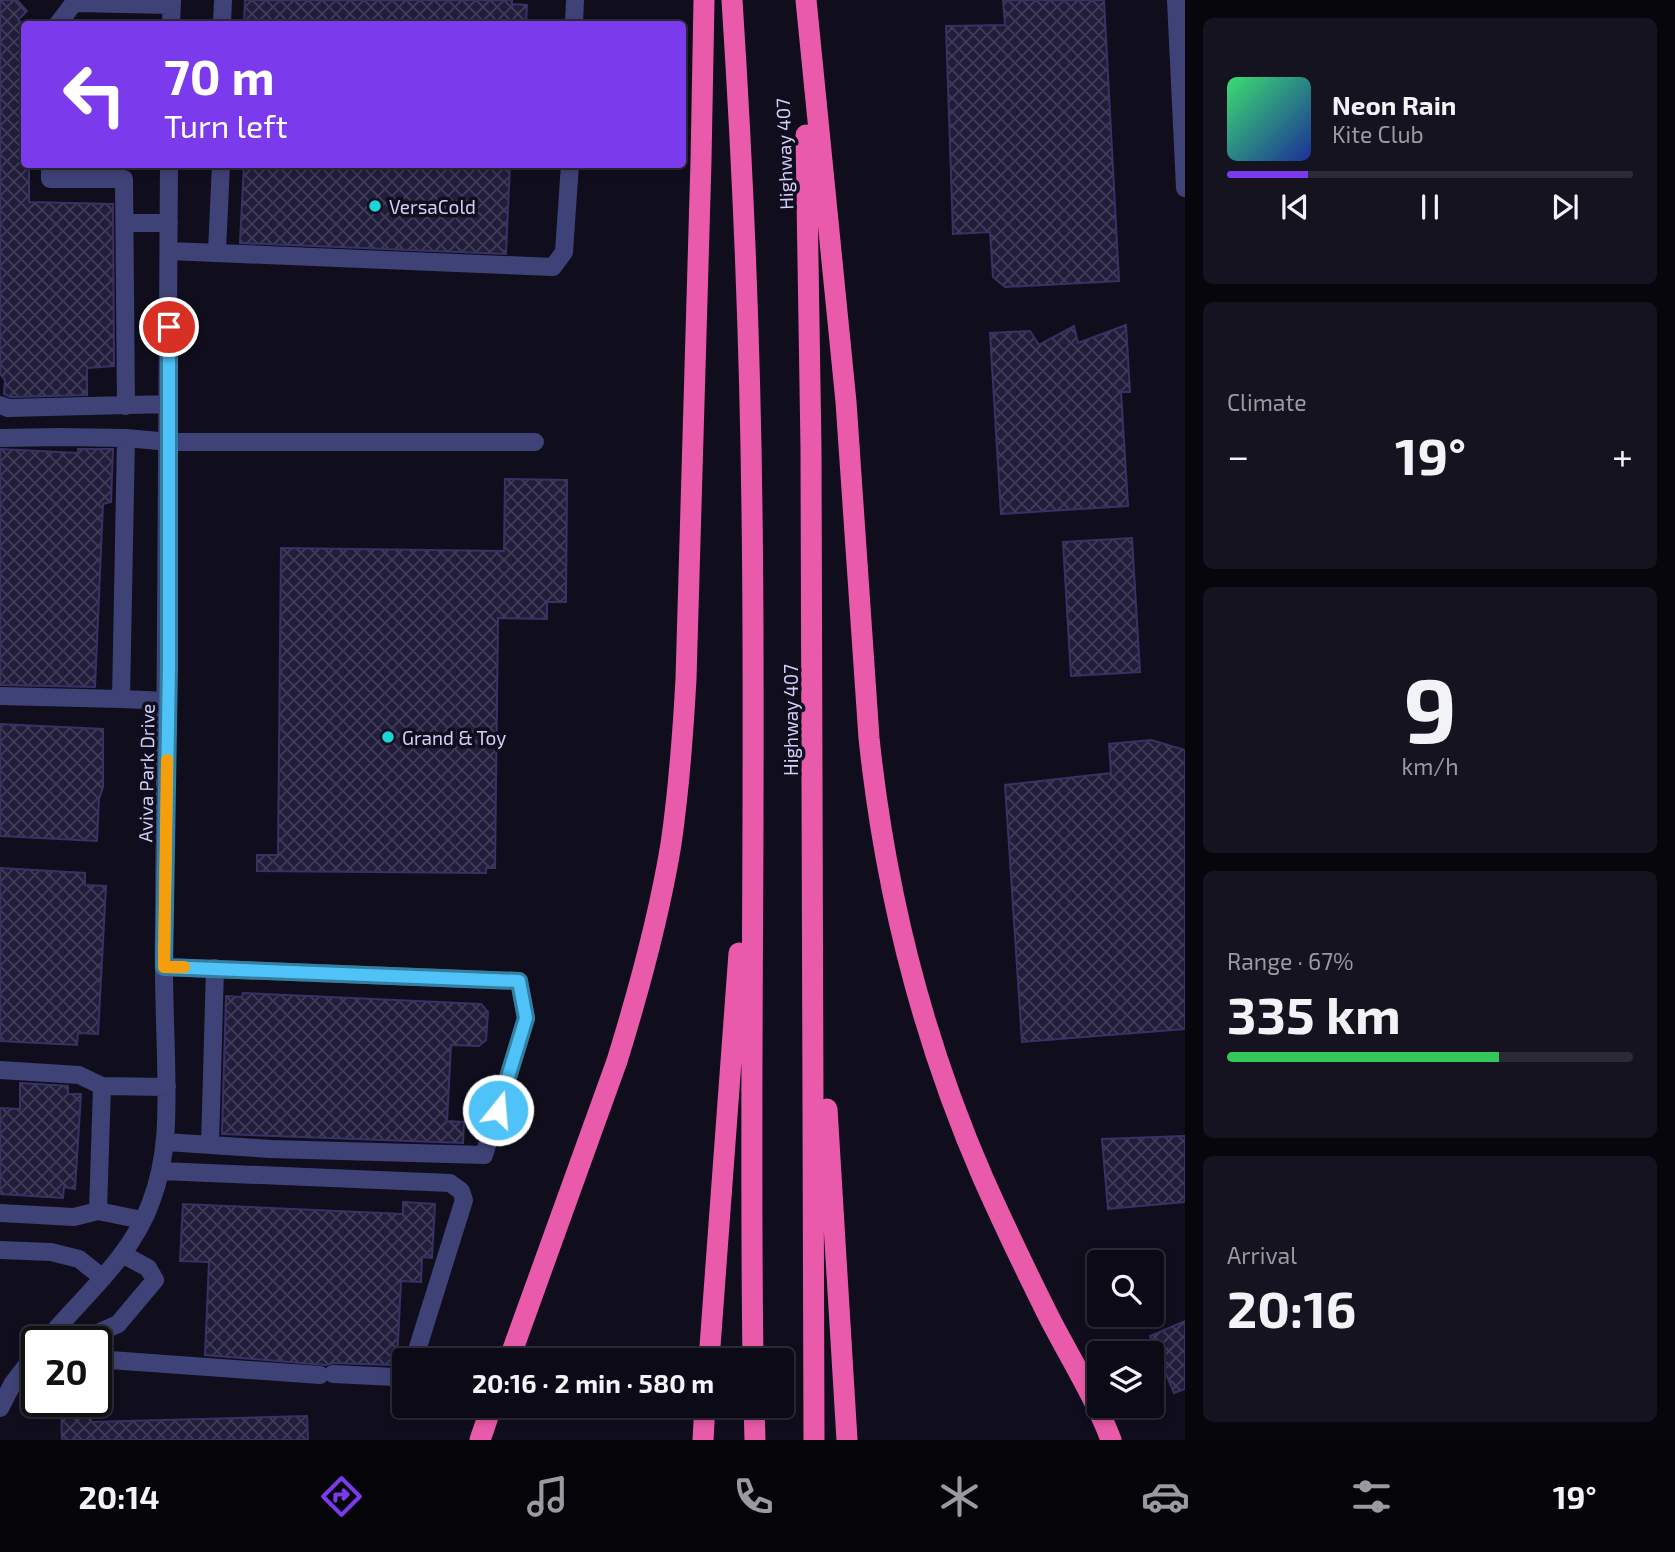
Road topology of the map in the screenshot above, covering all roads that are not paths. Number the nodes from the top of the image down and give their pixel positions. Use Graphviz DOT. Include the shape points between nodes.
graph roads {
  1 [pos="223,0"];
  2 [pos="575,0"];
  3 [pos="704,0"];
  4 [pos="732,0"];
  5 [pos="804,0"];
  6 [pos="1176,0"];
  7 [pos="76,1"];
  8 [pos="172,3"];
  9 [pos="60,21"];
  10 [pos="172,21"];
  11 [pos="222,21"];
  12 [pos="574,21"];
  13 [pos="50,168"];
  14 [pos="169,168"];
  15 [pos="221,168"];
  16 [pos="570,168"];
  17 [pos="1185,188"];
  18 [pos="125,223"];
  19 [pos="169,223"];
  20 [pos="169,251"];
  21 [pos="217,251"];
  22 [pos="169,404"];
  23 [pos="0,405"];
  24 [pos="125,406"];
  25 [pos="0,438"];
  26 [pos="126,438"];
  27 [pos="169,442"];
  28 [pos="535,442"];
  29 [pos="0,696"];
  30 [pos="121,699"];
  31 [pos="168,701"];
  32 [pos="752,766"];
  33 [pos="814,897"];
  34 [pos="164,967"];
  35 [pos="215,968"];
  36 [pos="0,1070"];
  37 [pos="102,1086"];
  38 [pos="167,1087"];
  39 [pos="166,1142"];
  40 [pos="210,1145"];
  41 [pos="161,1171"];
  42 [pos="98,1211"];
  43 [pos="0,1213"];
  44 [pos="142,1220"];
  45 [pos="0,1250"];
  46 [pos="122,1254"];
  47 [pos="103,1278"];
  48 [pos="61,1326"];
  49 [pos="112,1327"];
  50 [pos="418,1348"];
  51 [pos="513,1348"];
  52 [pos="710,1348"];
  53 [pos="753,1348"];
  54 [pos="112,1360"];
  55 [pos="21,1373"];
  56 [pos="392,1377"];
  57 [pos="0,1408"];
  58 [pos="488,1418"];
  59 [pos="704,1418"];
  60 [pos="754,1418"];
  61 [pos="480,1440"];
  62 [pos="703,1440"];
  63 [pos="755,1440"];
  64 [pos="814,1440"];
  65 [pos="847,1440"];
  66 [pos="1111,1440"];
  1 -- 11 [label="street"];
  2 -- 12 [label="street"];
  3 -- 51 [label="highway" via="686,679 671,844 632,1014"];
  4 -- 32 [label="highway, Highway 407" via="749,356"];
  5 -- 33 [label="highway, Highway 407"];
  5 -- 66 [label="highway" via="846,402 869,738 888,875 922,1013 959,1119 983,1179"];
  6 -- 17 [label="street"];
  7 -- 8 [label="street"];
  7 -- 9 [label="street"];
  8 -- 10 [label="street"];
  13 -- 18 [label="street" via="50,179 124,179"];
  14 -- 19 [label="street, Aviva Park Drive"];
  15 -- 21 [label="street"];
  16 -- 21 [label="street" via="564,252 553,267"];
  18 -- 19 [label="street"];
  18 -- 24 [label="street"];
  19 -- 20 [label="street, Aviva Park Drive"];
  20 -- 21 [label="street"];
  20 -- 22 [label="street, Aviva Park Drive"];
  22 -- 24 [label="street"];
  22 -- 27 [label="street, Aviva Park Drive"];
  23 -- 24 [label="street"];
  25 -- 26 [label="street"];
  26 -- 27 [label="street"];
  26 -- 30 [label="street"];
  27 -- 28 [label="street"];
  27 -- 31 [label="street, Aviva Park Drive"];
  29 -- 30 [label="street"];
  30 -- 31 [label="street"];
  31 -- 34 [label="street, Aviva Park Drive"];
  32 -- 52 [label="highway"];
  32 -- 53 [label="highway, Highway 407"];
  33 -- 64 [label="highway, Highway 407"];
  33 -- 65 [label="highway"];
  34 -- 35 [label="street"];
  34 -- 38 [label="street, Aviva Park Drive"];
  35 -- 40 [label="street"];
  35 -- 40 [label="street" via="519,981 526,1018 484,1156"];
  36 -- 37 [label="street" via="79,1075"];
  37 -- 38 [label="street"];
  37 -- 42 [label="street"];
  38 -- 39 [label="street, Aviva Park Drive"];
  39 -- 40 [label="street"];
  39 -- 41 [label="street, Aviva Park Drive"];
  41 -- 44 [label="street, Aviva Park Drive"];
  41 -- 50 [label="street" via="450,1183 464,1200"];
  42 -- 43 [label="street" via="74,1217"];
  42 -- 44 [label="street"];
  44 -- 46 [label="street, Aviva Park Drive"];
  45 -- 47 [label="street" via="51,1252 79,1259"];
  46 -- 47 [label="street, Aviva Park Drive"];
  46 -- 49 [label="street" via="148,1268 155,1280"];
  47 -- 48 [label="street, Aviva Park Drive"];
  54 -- 56 [label="street"];
  55 -- 57 [label="street, Aviva Park Drive"];
  58 -- 61 [label="highway"];
  59 -- 62 [label="highway"];
  60 -- 63 [label="highway"];
}
